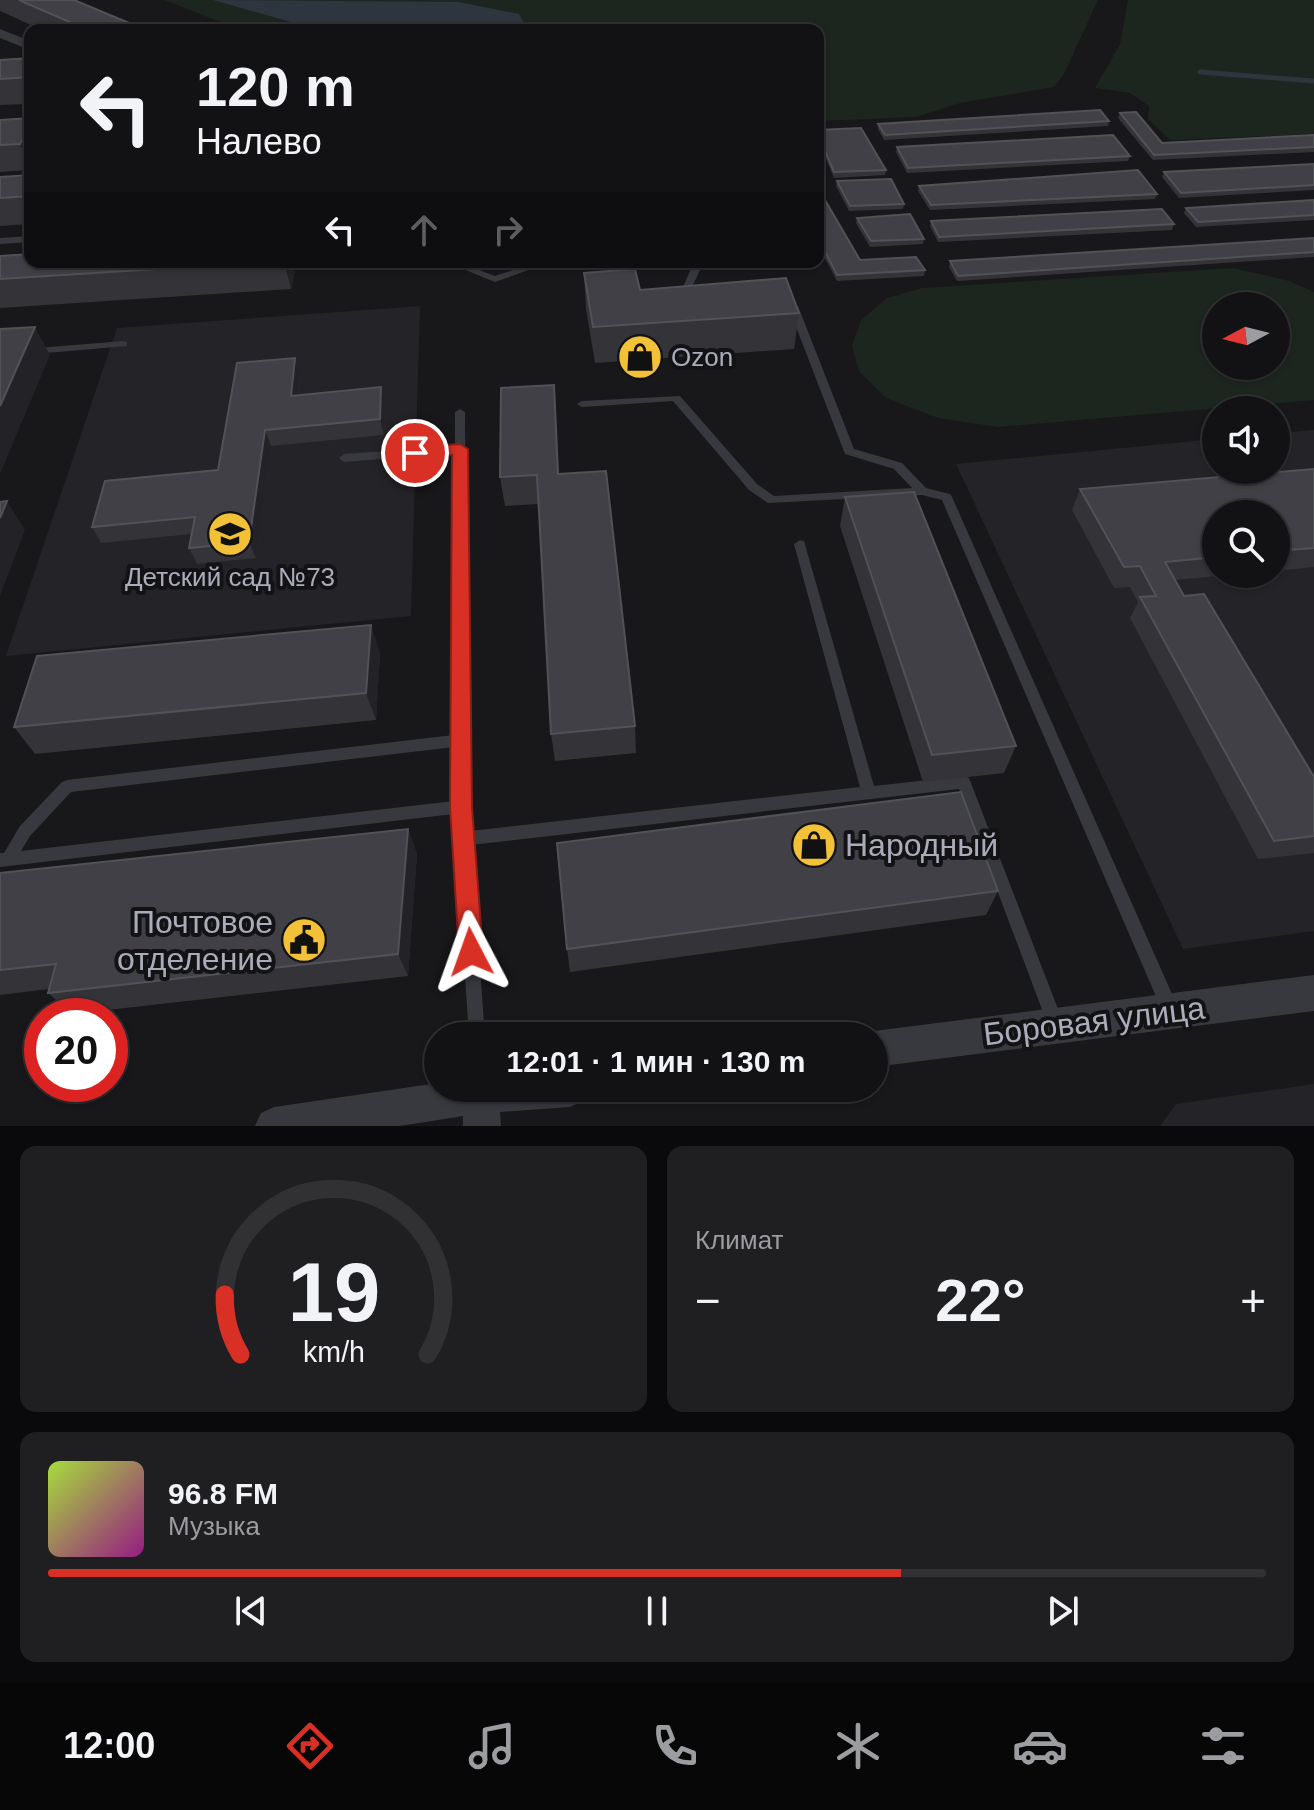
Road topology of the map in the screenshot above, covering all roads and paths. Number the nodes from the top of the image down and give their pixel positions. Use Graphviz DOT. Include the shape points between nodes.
graph roads {
  1 [pos="0,33"];
  2 [pos="24,43"];
  3 [pos="24,239"];
  4 [pos="0,241"];
  5 [pos="467,268"];
  6 [pos="528,268"];
  7 [pos="696,268"];
  8 [pos="702,286"];
  9 [pos="688,287"];
  10 [pos="673,288"];
  11 [pos="785,298"];
  12 [pos="124,344"];
  13 [pos="0,354"];
  14 [pos="582,404"];
  15 [pos="460,412"];
  16 [pos="460,449"];
  17 [pos="344,458"];
  18 [pos="922,491"];
  19 [pos="800,544"];
  20 [pos="461,740"];
  21 [pos="869,793"];
  22 [pos="461,807"];
  23 [pos="463,839"];
  24 [pos="4,860"];
  25 [pos="1314,993"];
  26 [pos="1171,1012"];
  27 [pos="476,1022"];
  28 [pos="1056,1026"];
  29 [pos="888,1047"];
  30 [pos="481,1103"];
  31 [pos="370,1120"];
  32 [pos="274,1126"];
  1 -- 2 [label="street"];
  3 -- 4 [label="lane"];
  5 -- 6 [label="lane" via="495,279"];
  7 -- 9 [label="lane"];
  8 -- 9 [label="lane"];
  9 -- 10 [label="lane"];
  11 -- 18 [label="lane" via="849,451 898,466"];
  12 -- 13 [label="lane"];
  14 -- 18 [label="lane" via="676,398 753,487 772,500"];
  15 -- 16 [label="lane"];
  16 -- 17 [label="lane"];
  16 -- 20 [label="lane"];
  18 -- 26 [label="lane" via="935,492 952,505"];
  19 -- 21 [label="lane"];
  20 -- 22 [label="lane"];
  20 -- 24 [label="lane" via="67,786"];
  21 -- 23 [label="lane"];
  21 -- 28 [label="lane" via="964,782"];
  22 -- 23 [label="lane"];
  22 -- 24 [label="lane"];
  23 -- 27 [label="lane"];
  25 -- 26 [label="street, Боровая улица"];
  26 -- 28 [label="street, Боровая улица"];
  28 -- 29 [label="street, Боровая улица"];
  30 -- 31 [label="street"];
  31 -- 32 [label="street"];
}
